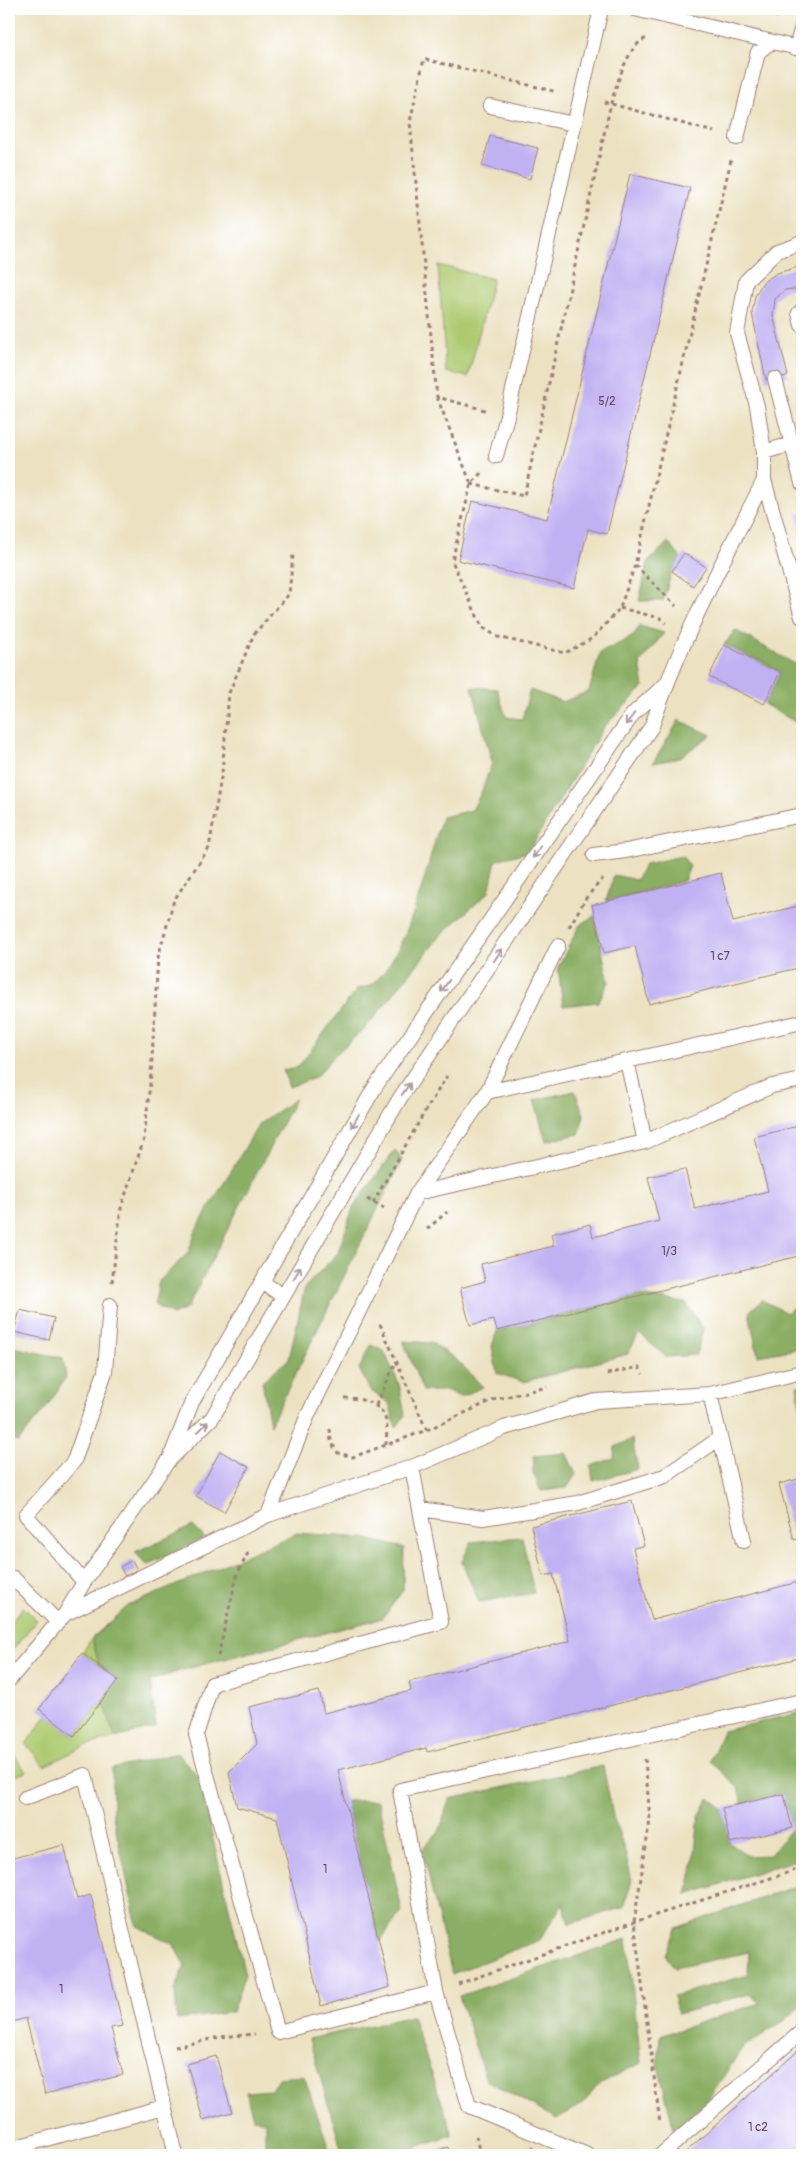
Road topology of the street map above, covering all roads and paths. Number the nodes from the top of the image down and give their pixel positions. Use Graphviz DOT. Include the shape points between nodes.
graph roads {
  1 [pos="601,9"];
  2 [pos="635,9"];
  3 [pos="802,27"];
  4 [pos="650,36"];
  5 [pos="771,42"];
  6 [pos="799,49"];
  7 [pos="580,98"];
  8 [pos="611,104"];
  9 [pos="490,106"];
  10 [pos="574,124"];
  11 [pos="737,138"];
  12 [pos="802,242"];
  13 [pos="775,378"];
  14 [pos="438,397"];
  15 [pos="507,416"];
  16 [pos="797,442"];
  17 [pos="764,452"];
  18 [pos="496,456"];
  19 [pos="764,480"];
  20 [pos="802,483"];
  21 [pos="471,484"];
  22 [pos="293,555"];
  23 [pos="636,565"];
  24 [pos="677,607"];
  25 [pos="620,608"];
  26 [pos="802,617"];
  27 [pos="660,618"];
  28 [pos="665,685"];
  29 [pos="802,814"];
  30 [pos="626,851"];
  31 [pos="594,855"];
  32 [pos="558,946"];
  33 [pos="802,1022"];
  34 [pos="628,1061"];
  35 [pos="802,1080"];
  36 [pos="487,1092"];
  37 [pos="645,1142"];
  38 [pos="347,1188"];
  39 [pos="417,1193"];
  40 [pos="455,1209"];
  41 [pos="404,1219"];
  42 [pos="425,1232"];
  43 [pos="262,1282"];
  44 [pos="367,1295"];
  45 [pos="284,1296"];
  46 [pos="110,1305"];
  47 [pos="396,1361"];
  48 [pos="802,1372"];
  49 [pos="600,1376"];
  50 [pos="552,1386"];
  51 [pos="345,1389"];
  52 [pos="710,1394"];
  53 [pos="654,1397"];
  54 [pos="376,1405"];
  55 [pos="330,1426"];
  56 [pos="427,1430"];
  57 [pos="720,1438"];
  58 [pos="386,1445"];
  59 [pos="438,1456"];
  60 [pos="168,1461"];
  61 [pos="412,1468"];
  62 [pos="420,1509"];
  63 [pos="268,1515"];
  64 [pos="744,1541"];
  65 [pos="10,1578"];
  66 [pos="84,1582"];
  67 [pos="61,1618"];
  68 [pos="9,1680"];
  69 [pos="212,1684"];
  70 [pos="802,1701"];
  71 [pos="644,1736"];
  72 [pos="25,1798"];
  73 [pos="802,1868"];
  74 [pos="634,1922"];
  75 [pos="436,1992"];
  76 [pos="802,2031"];
  77 [pos="278,2032"];
  78 [pos="151,2053"];
  79 [pos="164,2107"];
  80 [pos="9,2149"];
  81 [pos="662,2154"];
  82 [pos="176,2155"];
  83 [pos="587,2155"];
  1 -- 7 [label="lane"];
  2 -- 5 [label="lane"];
  3 -- 6 [label="lane"];
  4 -- 8 [label="path" via="642,40 622,66"];
  5 -- 6 [label="lane"];
  5 -- 11 [label="lane" via="758,52"];
  7 -- 8 [label="path"];
  7 -- 10 [label="lane"];
  7 -- 14 [label="path" via="424,59 410,122"];
  8 -- 11 [label="path"];
  8 -- 21 [label="path" via="524,496"];
  9 -- 10 [label="lane"];
  10 -- 15 [label="lane"];
  11 -- 23 [label="path"];
  12 -- 17 [label="lane" via="777,251 746,281 737,333 757,406"];
  13 -- 16 [label="lane"];
  14 -- 15 [label="path"];
  14 -- 21 [label="path"];
  15 -- 18 [label="lane"];
  16 -- 17 [label="lane"];
  16 -- 20 [label="lane"];
  17 -- 19 [label="lane"];
  19 -- 26 [label="lane"];
  19 -- 28 [label="lane"];
  21 -- 25 [label="path" via="452,562 482,627 498,637 565,654 593,638"];
  22 -- 46 [label="path" via="289,594 254,634 229,692 222,772 209,848 174,900 158,956 144,1139 121,1208"];
  23 -- 24 [label="path"];
  23 -- 25 [label="path"];
  25 -- 27 [label="path"];
  38 -- 28 [label="lane, one-way" via="400,1098 652,726"];
  28 -- 43 [label="lane, one-way" via="633,714 376,1087"];
  29 -- 30 [label="lane"];
  30 -- 31 [label="lane"];
  30 -- 32 [label="path" via="586,898"];
  32 -- 36 [label="lane"];
  33 -- 34 [label="lane"];
  34 -- 36 [label="lane"];
  34 -- 37 [label="lane"];
  35 -- 37 [label="lane" via="772,1086"];
  36 -- 39 [label="lane"];
  37 -- 39 [label="lane"];
  38 -- 41 [label="path"];
  45 -- 38 [label="lane, one-way"];
  39 -- 41 [label="lane"];
  40 -- 42 [label="path"];
  41 -- 44 [label="lane"];
  43 -- 45 [label="lane"];
  43 -- 60 [label="lane" via="192,1402"];
  44 -- 47 [label="path"];
  44 -- 63 [label="lane" via="307,1418"];
  60 -- 45 [label="lane, one-way" via="212,1418"];
  46 -- 66 [label="lane" via="105,1372 74,1461 26,1515"];
  47 -- 54 [label="path"];
  47 -- 56 [label="path"];
  48 -- 52 [label="lane"];
  49 -- 53 [label="path" via="639,1367"];
  50 -- 56 [label="path" via="493,1400"];
  51 -- 54 [label="path" via="341,1398 358,1398"];
  52 -- 53 [label="lane"];
  52 -- 57 [label="lane"];
  53 -- 59 [label="lane" via="596,1401 504,1428"];
  54 -- 58 [label="path" via="386,1420"];
  55 -- 58 [label="path" via="331,1442 338,1453 353,1457"];
  56 -- 58 [label="path"];
  56 -- 59 [label="path"];
  57 -- 62 [label="lane" via="665,1476 578,1503 483,1518"];
  57 -- 64 [label="lane"];
  59 -- 61 [label="lane"];
  60 -- 66 [label="lane"];
  61 -- 62 [label="lane"];
  61 -- 63 [label="lane"];
  62 -- 69 [label="lane" via="441,1622"];
  63 -- 67 [label="lane"];
  63 -- 69 [label="path" via="237,1575"];
  65 -- 67 [label="lane"];
  66 -- 67 [label="lane"];
  67 -- 68 [label="lane"];
  69 -- 77 [label="lane" via="196,1735"];
  70 -- 71 [label="lane"];
  71 -- 74 [label="path" via="650,1820"];
  71 -- 75 [label="lane" via="400,1790"];
  72 -- 78 [label="lane" via="85,1775"];
  73 -- 74 [label="path"];
  74 -- 75 [label="path"];
  74 -- 81 [label="path"];
  75 -- 77 [label="lane"];
  75 -- 83 [label="lane" via="469,2106"];
  76 -- 81 [label="lane"];
  77 -- 78 [label="path" via="220,2037"];
  78 -- 79 [label="lane"];
  79 -- 80 [label="lane"];
  79 -- 82 [label="lane"];
}
